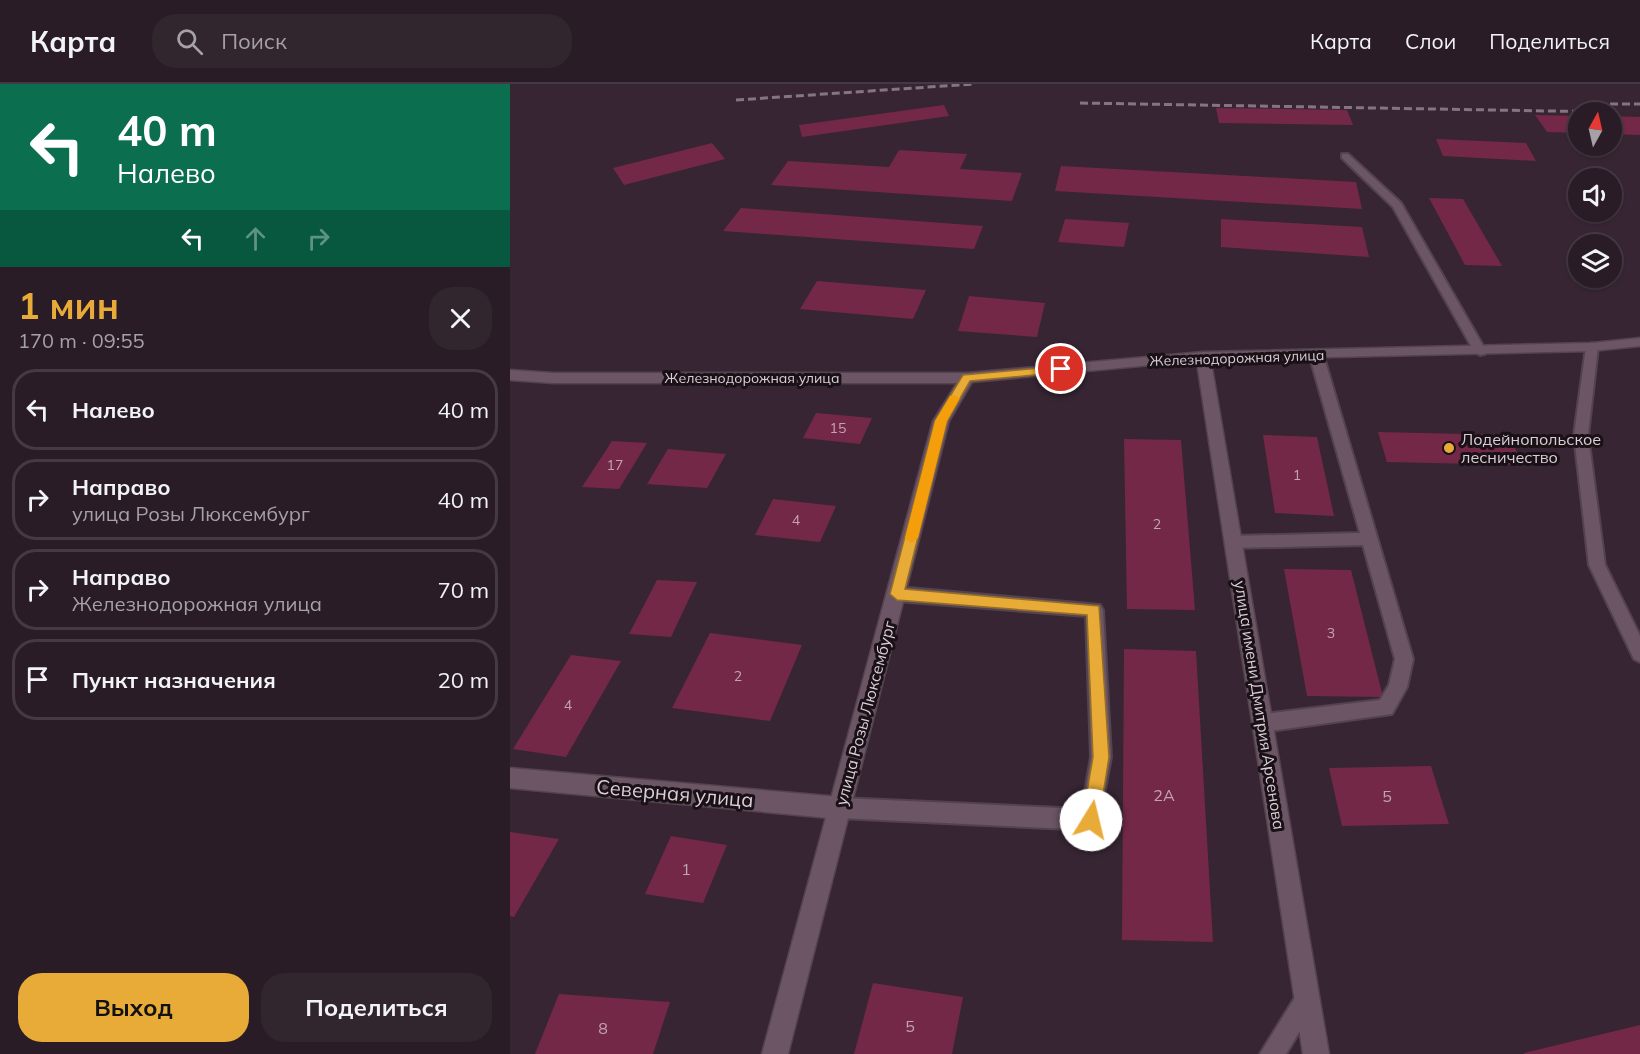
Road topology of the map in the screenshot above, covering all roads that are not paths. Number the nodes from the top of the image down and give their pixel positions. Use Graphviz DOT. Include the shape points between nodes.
graph roads {
  1 [pos="1345,156"];
  2 [pos="1640,342"];
  3 [pos="1592,347"];
  4 [pos="1480,351"];
  5 [pos="1316,354"];
  6 [pos="1203,356"];
  7 [pos="510,375"];
  8 [pos="967,378"];
  9 [pos="1370,539"];
  10 [pos="1233,542"];
  11 [pos="897,594"];
  12 [pos="1640,654"];
  13 [pos="1263,723"];
  14 [pos="510,778"];
  15 [pos="840,808"];
  16 [pos="1307,999"];
  17 [pos="775,1054"];
  18 [pos="1272,1054"];
  19 [pos="1316,1054"];
  1 -- 4 [label="lane" via="1397,205"];
  2 -- 3 [label="street, Железнодорожная улица"];
  3 -- 4 [label="street, Железнодорожная улица"];
  3 -- 12 [label="lane" via="1581,435 1597,565"];
  4 -- 5 [label="street, Железнодорожная улица"];
  5 -- 6 [label="street, Железнодорожная улица"];
  5 -- 9 [label="lane"];
  6 -- 8 [label="street, Железнодорожная улица"];
  6 -- 10 [label="street, улица имени Дмитрия Арсенова"];
  7 -- 8 [label="street, Железнодорожная улица"];
  8 -- 11 [label="street, улица Розы Люксембург" via="941,421"];
  9 -- 10 [label="lane"];
  9 -- 13 [label="lane" via="1404,659 1398,687 1385,708"];
  10 -- 13 [label="street, улица имени Дмитрия Арсенова"];
  11 -- 15 [label="street, улица Розы Люксембург"];
  11 -- 15 [label="lane" via="1094,610 1101,757 1091,820"];
  13 -- 16 [label="street, улица имени Дмитрия Арсенова"];
  14 -- 15 [label="street, Северная улица"];
  15 -- 17 [label="street, улица Розы Люксембург"];
  16 -- 18 [label="lane"];
  16 -- 19 [label="street, улица имени Дмитрия Арсенова"];
}
